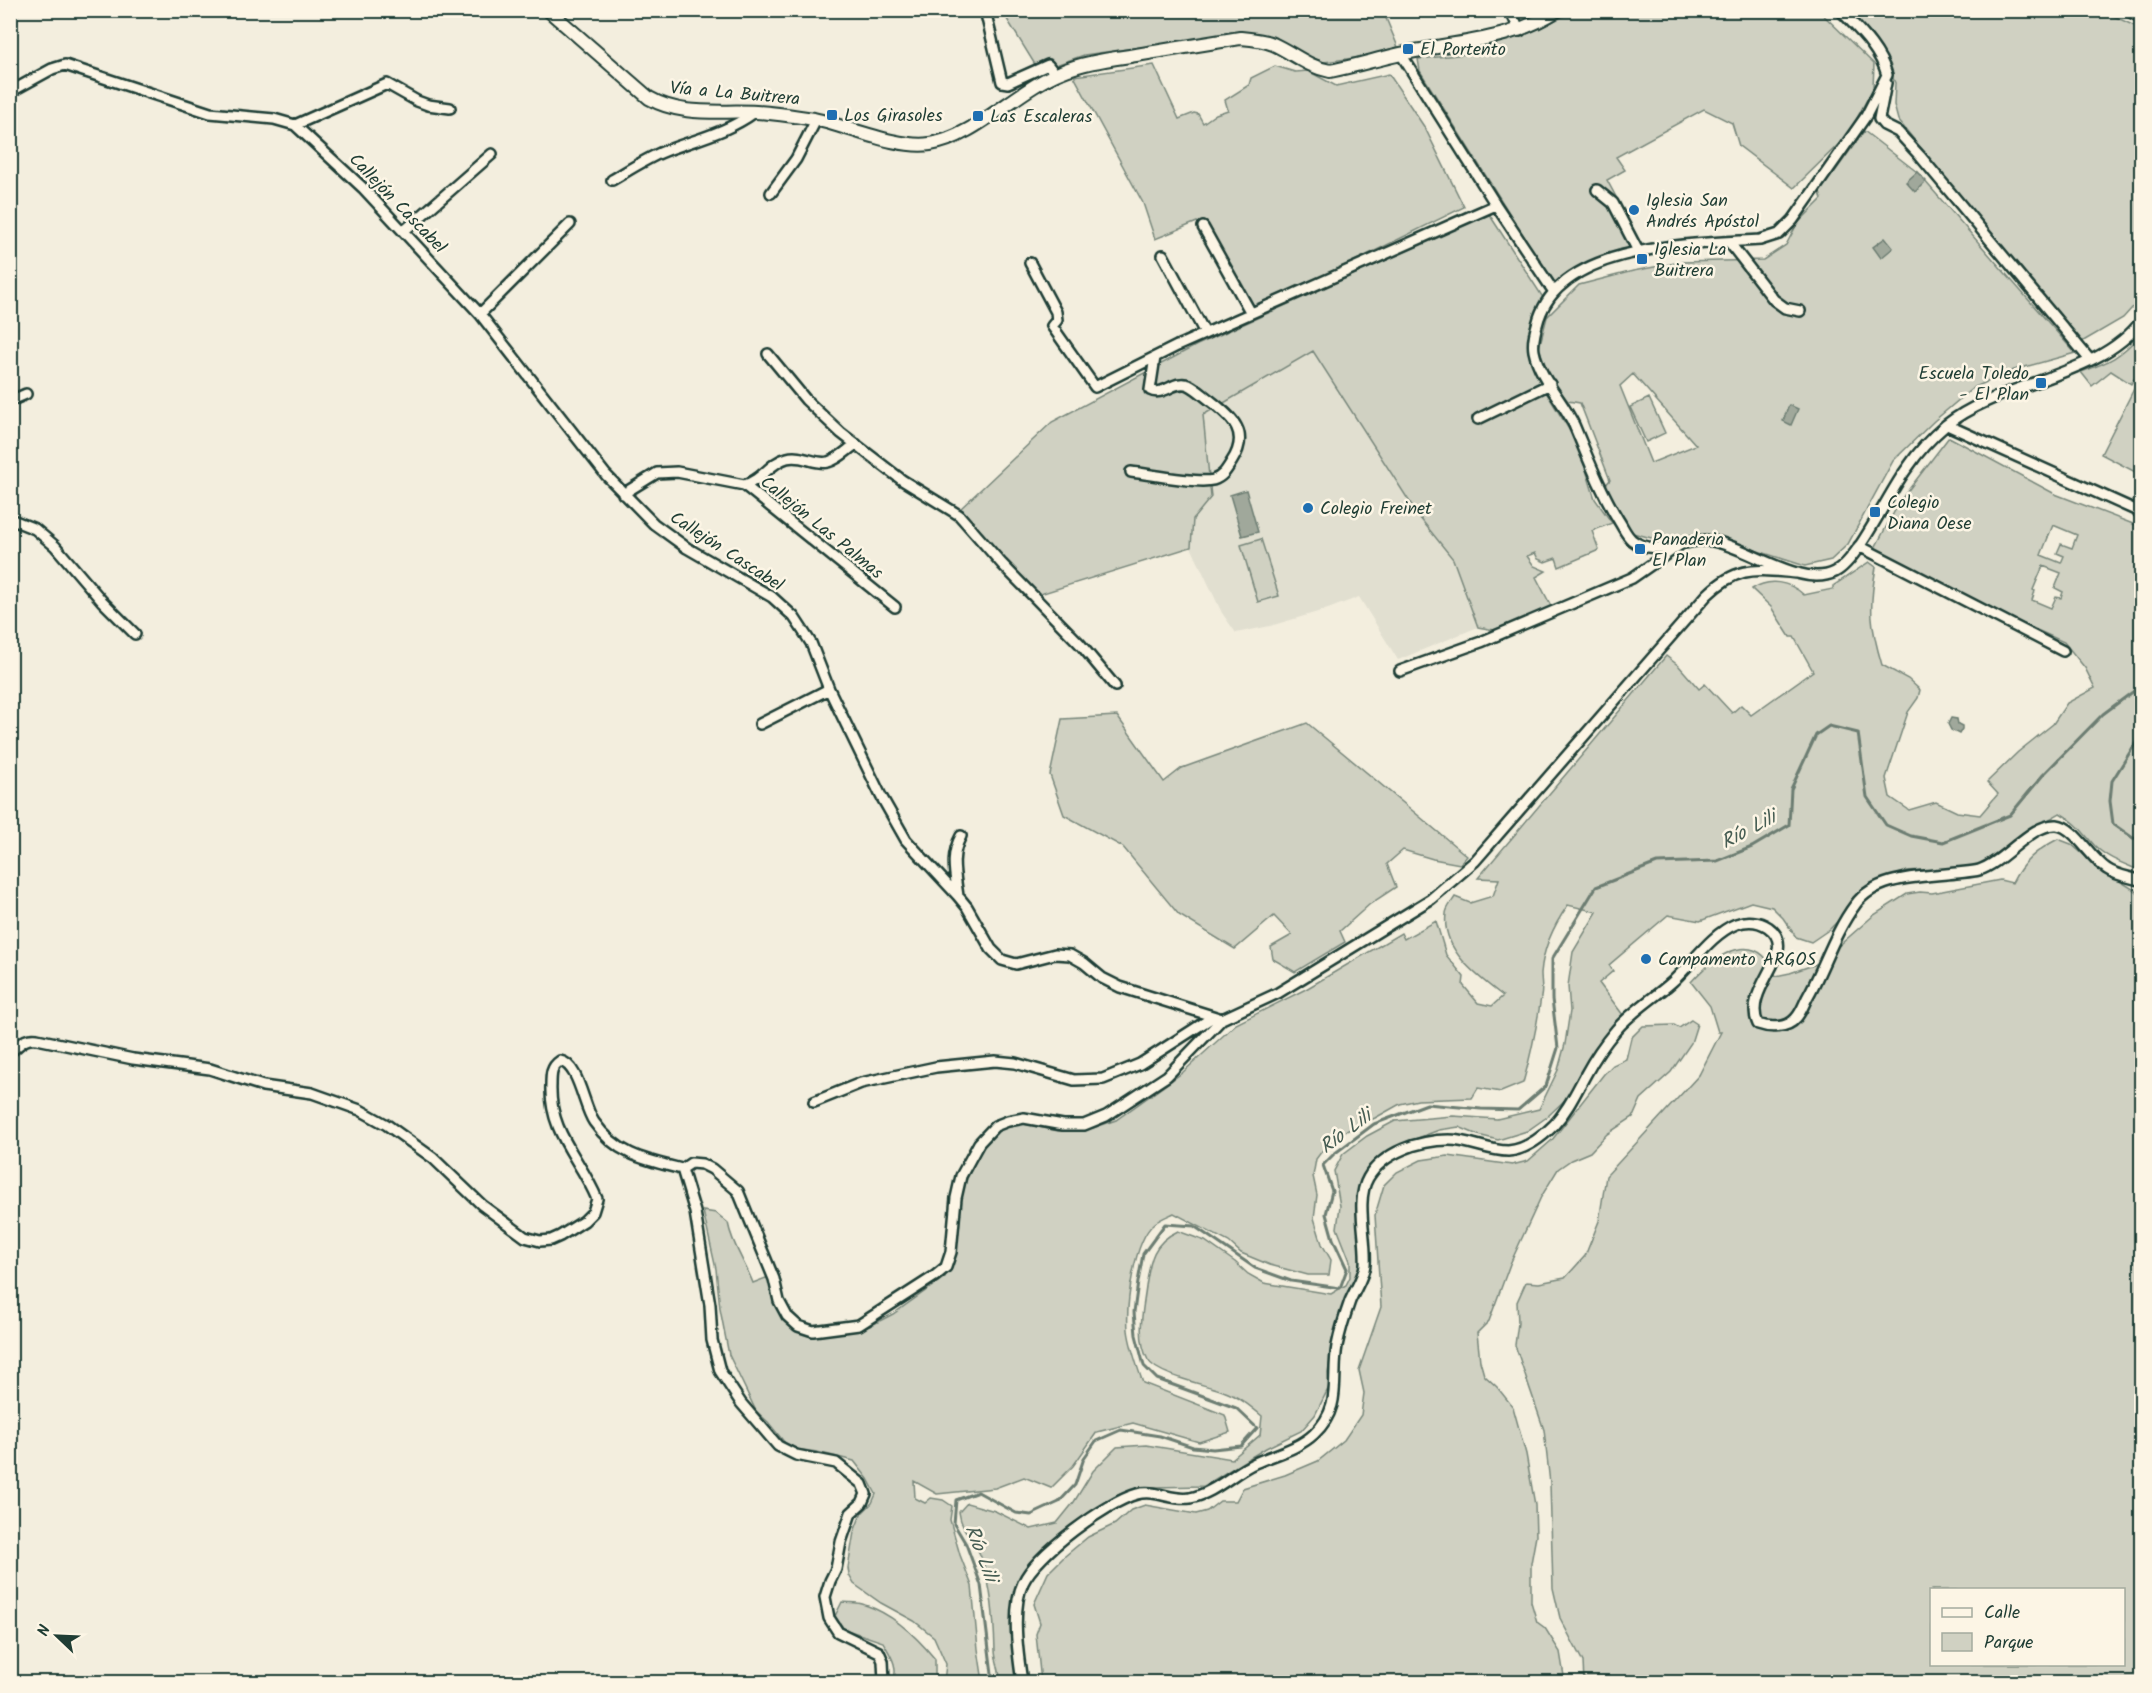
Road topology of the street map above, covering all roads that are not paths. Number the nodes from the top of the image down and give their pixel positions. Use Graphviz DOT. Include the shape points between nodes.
graph roads {
  1 [pos="548,10"];
  2 [pos="985,10"];
  3 [pos="1510,10"];
  4 [pos="1558,10"];
  5 [pos="1840,10"];
  6 [pos="2127,10"];
  7 [pos="2142,18"];
  8 [pos="1520,31"];
  9 [pos="1401,54"];
  10 [pos="1055,74"];
  11 [pos="1887,75"];
  12 [pos="10,92"];
  13 [pos="450,108"];
  14 [pos="755,112"];
  15 [pos="816,120"];
  16 [pos="295,125"];
  17 [pos="492,154"];
  18 [pos="612,180"];
  19 [pos="1597,190"];
  20 [pos="771,193"];
  21 [pos="1496,205"];
  22 [pos="570,224"];
  23 [pos="1203,227"];
  24 [pos="404,231"];
  25 [pos="1729,242"];
  26 [pos="1638,251"];
  27 [pos="1163,255"];
  28 [pos="1030,263"];
  29 [pos="1554,292"];
  30 [pos="1800,311"];
  31 [pos="1251,313"];
  32 [pos="480,314"];
  33 [pos="2142,320"];
  34 [pos="1205,333"];
  35 [pos="768,354"];
  36 [pos="1155,357"];
  37 [pos="2090,360"];
  38 [pos="1550,384"];
  39 [pos="26,394"];
  40 [pos="10,400"];
  41 [pos="1478,419"];
  42 [pos="1947,425"];
  43 [pos="856,444"];
  44 [pos="1131,472"];
  45 [pos="744,485"];
  46 [pos="623,494"];
  47 [pos="2142,513"];
  48 [pos="10,519"];
  49 [pos="1683,543"];
  50 [pos="1859,546"];
  51 [pos="1798,573"];
  52 [pos="895,607"];
  53 [pos="135,634"];
  54 [pos="2063,651"];
  55 [pos="1400,671"];
  56 [pos="1115,686"];
  57 [pos="829,689"];
  58 [pos="760,724"];
  59 [pos="961,836"];
  60 [pos="2142,881"];
  61 [pos="958,896"];
  62 [pos="1218,1018"];
  63 [pos="10,1052"];
  64 [pos="814,1102"];
  65 [pos="682,1169"];
  66 [pos="884,1683"];
  67 [pos="1022,1683"];
  1 -- 14 [label="street, Vía a La Buitrera" via="649,98 663,105 696,111"];
  2 -- 10 [label="street" via="1002,82 1008,83 1048,65"];
  3 -- 8 [label="street"];
  4 -- 8 [label="street, Vía a La Buitrera"];
  5 -- 11 [label="street" via="1883,61"];
  6 -- 7 [label="street"];
  8 -- 9 [label="street, Vía a La Buitrera"];
  9 -- 10 [label="street, Vía a La Buitrera" via="1330,71 1316,69 1272,44 1240,38 1102,61"];
  9 -- 21 [label="street"];
  10 -- 15 [label="street, Vía a La Buitrera" via="971,128 928,145 898,142"];
  11 -- 25 [label="street" via="1866,116 1793,220 1779,234"];
  11 -- 37 [label="street" via="1879,119 1898,132 1920,156"];
  12 -- 16 [label="street, Callejón Cascabel" via="64,65 210,113 274,119"];
  13 -- 16 [label="street" via="417,101 387,84"];
  14 -- 15 [label="street, Vía a La Buitrera"];
  14 -- 18 [label="street" via="707,138 663,151"];
  15 -- 20 [label="street" via="796,159"];
  16 -- 24 [label="street, Callejón Cascabel"];
  17 -- 24 [label="street"];
  19 -- 26 [label="street" via="1613,202"];
  21 -- 29 [label="street"];
  21 -- 31 [label="street"];
  22 -- 32 [label="street"];
  23 -- 31 [label="street"];
  24 -- 32 [label="street, Callejón Cascabel"];
  25 -- 26 [label="street"];
  25 -- 30 [label="street" via="1774,300 1785,308"];
  26 -- 29 [label="street" via="1590,267"];
  27 -- 34 [label="street"];
  28 -- 36 [label="street" via="1056,312 1052,326 1095,387"];
  29 -- 38 [label="street" via="1541,312 1534,350"];
  31 -- 34 [label="street"];
  32 -- 46 [label="street, Callejón Cascabel"];
  33 -- 37 [label="street" via="2116,345"];
  34 -- 36 [label="street"];
  35 -- 43 [label="street" via="814,408"];
  36 -- 44 [label="street" via="1150,390 1157,392 1180,383 1190,386 1237,425 1238,452 1225,473 1215,480"];
  37 -- 42 [label="street" via="1997,398"];
  38 -- 41 [label="street"];
  38 -- 49 [label="street" via="1572,421 1603,494 1630,538 1655,548"];
  39 -- 40 [label="street"];
  42 -- 47 [label="street"];
  42 -- 50 [label="street" via="1907,467"];
  43 -- 45 [label="street" via="826,463 801,456 786,458 755,482"];
  43 -- 56 [label="street" via="902,480 959,515"];
  45 -- 46 [label="street, Callejón Las Palmas" via="677,472 657,473"];
  45 -- 52 [label="street, Callejón Las Palmas"];
  46 -- 57 [label="street, Callejón Cascabel" via="654,524 772,597 794,617 812,643"];
  48 -- 53 [label="street" via="35,529 54,546"];
  49 -- 51 [label="street" via="1713,541"];
  49 -- 55 [label="street" via="1632,578 1481,642"];
  50 -- 51 [label="street" via="1833,573 1811,577"];
  50 -- 54 [label="street"];
  51 -- 62 [label="street" via="1756,570 1721,581 1475,861 1431,899 1278,993"];
  57 -- 58 [label="street"];
  57 -- 61 [label="street, Callejón Cascabel" via="906,840"];
  59 -- 61 [label="street" via="953,858"];
  60 -- 67 [label="street" via="2109,871 2094,860 2072,831 2051,825 1979,870 1901,879 1876,886 1857,902 1839,930 1796,1019 1767,1027 1758,1024 1754,1006 1778,956 1779,941 1770,928 1753,921 1738,924 1721,933 1673,981 1617,1028 1588,1070 1570,1106 1533,1142 1512,1151 1451,1140 1423,1143 1378,1164 1365,1181 1365,1268 1336,1347 1335,1393 1323,1425 1312,1437 1253,1463 1207,1492 1175,1499 1145,1492 1134,1494 1082,1525 1055,1548 1032,1569 1018,1600"];
  61 -- 62 [label="street, Callejón Cascabel" via="1002,960 1016,964 1055,954 1070,956 1120,987"];
  62 -- 64 [label="street" via="1140,1064 1103,1079 1074,1080 995,1061 936,1066 861,1083"];
  62 -- 65 [label="street" via="1167,1076 1106,1116 1084,1125 1024,1118 994,1126 979,1143 961,1176 946,1267 859,1324 813,1331 798,1326 779,1301 738,1191 702,1164 691,1163"];
  63 -- 65 [label="street" via="23,1040 38,1039 133,1059 210,1069 263,1086 335,1101 387,1125 433,1158 510,1227 540,1241 550,1240 584,1221 593,1212 597,1199 556,1124 550,1099 551,1077 560,1060 573,1068 585,1107 606,1136 624,1152"];
  65 -- 66 [label="street" via="695,1212 712,1340 720,1371 777,1446 796,1455 836,1462 862,1484 866,1494 851,1513 825,1597 829,1618 838,1632 879,1652"];
}
